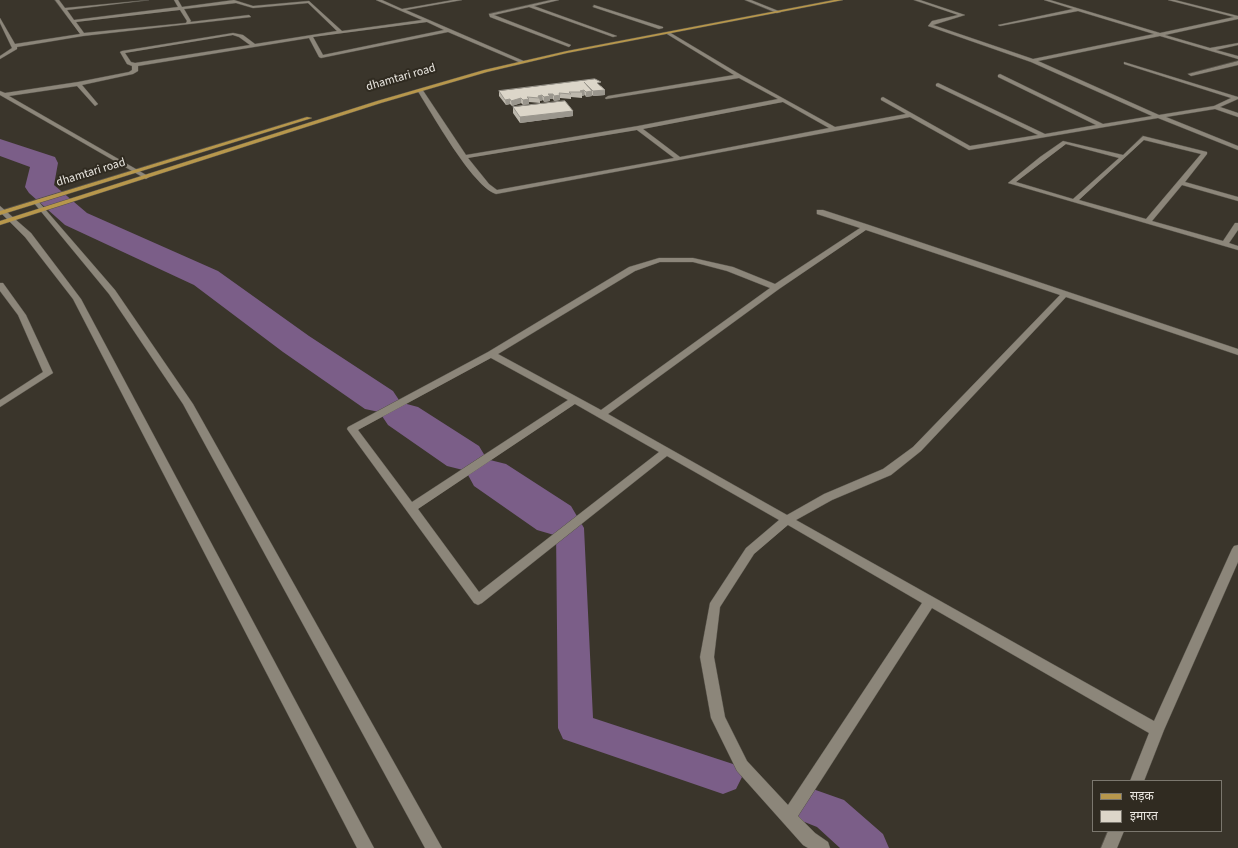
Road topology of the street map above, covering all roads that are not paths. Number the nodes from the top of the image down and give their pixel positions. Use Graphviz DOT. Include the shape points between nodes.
graph roads {
  1 [pos="57,0"];
  2 [pos="147,0"];
  3 [pos="176,0"];
  4 [pos="378,0"];
  5 [pos="460,0"];
  6 [pos="557,0"];
  7 [pos="747,0"];
  8 [pos="813,0"];
  9 [pos="841,0"];
  10 [pos="916,0"];
  11 [pos="1046,0"];
  12 [pos="1170,0"];
  13 [pos="236,1"];
  14 [pos="289,1"];
  15 [pos="529,6"];
  16 [pos="594,6"];
  17 [pos="182,8"];
  18 [pos="769,8"];
  19 [pos="65,9"];
  20 [pos="401,10"];
  21 [pos="1078,10"];
  22 [pos="779,12"];
  23 [pos="249,16"];
  24 [pos="0,18"];
  25 [pos="1238,18"];
  26 [pos="427,20"];
  27 [pos="73,21"];
  28 [pos="187,24"];
  29 [pos="1000,25"];
  30 [pos="661,28"];
  31 [pos="450,30"];
  32 [pos="341,32"];
  33 [pos="668,33"];
  34 [pos="83,35"];
  35 [pos="1161,35"];
  36 [pos="310,36"];
  37 [pos="615,36"];
  38 [pos="1238,44"];
  39 [pos="14,46"];
  40 [pos="255,46"];
  41 [pos="569,46"];
  42 [pos="1210,50"];
  43 [pos="0,58"];
  44 [pos="515,58"];
  45 [pos="1238,58"];
  46 [pos="1034,60"];
  47 [pos="523,62"];
  48 [pos="1126,63"];
  49 [pos="1238,63"];
  50 [pos="135,66"];
  51 [pos="1191,74"];
  52 [pos="739,76"];
  53 [pos="1000,76"];
  54 [pos="78,84"];
  55 [pos="938,85"];
  56 [pos="420,90"];
  57 [pos="2,94"];
  58 [pos="608,98"];
  59 [pos="883,99"];
  60 [pos="783,100"];
  61 [pos="95,104"];
  62 [pos="1215,107"];
  63 [pos="911,115"];
  64 [pos="1238,115"];
  65 [pos="1158,116"];
  66 [pos="1103,126"];
  67 [pos="638,128"];
  68 [pos="833,128"];
  69 [pos="1043,135"];
  70 [pos="1238,148"];
  71 [pos="464,157"];
  72 [pos="1124,157"];
  73 [pos="678,158"];
  74 [pos="136,171"];
  75 [pos="146,177"];
  76 [pos="1181,183"];
  77 [pos="1238,199"];
  78 [pos="1074,201"];
  79 [pos="39,206"];
  80 [pos="1,211"];
  81 [pos="820,212"];
  82 [pos="12,220"];
  83 [pos="1148,222"];
  84 [pos="0,224"];
  85 [pos="1238,225"];
  86 [pos="866,227"];
  87 [pos="1225,244"];
  88 [pos="1238,248"];
  89 [pos="0,285"];
  90 [pos="776,287"];
  91 [pos="1065,294"];
  92 [pos="1238,352"];
  93 [pos="491,354"];
  94 [pos="575,400"];
  95 [pos="0,404"];
  96 [pos="602,414"];
  97 [pos="667,452"];
  98 [pos="411,508"];
  99 [pos="787,520"];
  100 [pos="1238,550"];
  101 [pos="930,601"];
  102 [pos="1157,730"];
  103 [pos="1137,780"];
  104 [pos="789,816"];
  105 [pos="1116,832"];
  106 [pos="366,848"];
  107 [pos="434,848"];
  108 [pos="822,848"];
  109 [pos="1110,848"];
  1 -- 19 [label="street"];
  2 -- 19 [label="street"];
  3 -- 17 [label="street"];
  4 -- 20 [label="street"];
  5 -- 20 [label="street"];
  6 -- 15 [label="street"];
  7 -- 18 [label="street"];
  8 -- 18 [label="main road, dhamtari road"];
  9 -- 22 [label="main road"];
  10 -- 46 [label="street" via="964,15 930,25"];
  11 -- 21 [label="street"];
  12 -- 25 [label="street"];
  13 -- 14 [label="street" via="245,7"];
  13 -- 17 [label="street"];
  14 -- 32 [label="street" via="309,2"];
  15 -- 37 [label="street"];
  15 -- 41 [label="street" via="491,14"];
  16 -- 30 [label="street"];
  17 -- 27 [label="street"];
  17 -- 28 [label="street" via="189,21"];
  18 -- 22 [label="street"];
  18 -- 30 [label="main road, dhamtari road"];
  19 -- 27 [label="street"];
  20 -- 26 [label="street"];
  21 -- 29 [label="street"];
  21 -- 35 [label="street"];
  22 -- 33 [label="main road"];
  23 -- 28 [label="street"];
  24 -- 39 [label="street"];
  25 -- 35 [label="street"];
  26 -- 31 [label="street"];
  26 -- 32 [label="street"];
  27 -- 34 [label="street"];
  28 -- 34 [label="street"];
  30 -- 37 [label="main road, dhamtari road"];
  31 -- 36 [label="street" via="321,57"];
  31 -- 44 [label="street"];
  32 -- 36 [label="street"];
  33 -- 47 [label="main road"];
  33 -- 52 [label="street"];
  34 -- 39 [label="street"];
  35 -- 42 [label="street"];
  35 -- 46 [label="street"];
  36 -- 40 [label="street"];
  37 -- 41 [label="main road, dhamtari road"];
  38 -- 42 [label="street"];
  39 -- 43 [label="street" via="15,48"];
  40 -- 50 [label="street"];
  40 -- 50 [label="street" via="241,36 233,34 122,52"];
  41 -- 44 [label="main road, dhamtari road"];
  42 -- 45 [label="street"];
  44 -- 47 [label="street"];
  44 -- 74 [label="main road, dhamtari road" via="405,88"];
  46 -- 65 [label="street"];
  47 -- 56 [label="main road"];
  48 -- 62 [label="street" via="1236,98"];
  49 -- 51 [label="street"];
  50 -- 54 [label="street" via="136,71 131,73"];
  52 -- 58 [label="street"];
  52 -- 60 [label="street"];
  53 -- 66 [label="street"];
  54 -- 57 [label="street"];
  54 -- 61 [label="street"];
  55 -- 69 [label="street"];
  56 -- 71 [label="street"];
  56 -- 75 [label="main road"];
  57 -- 74 [label="street"];
  59 -- 63 [label="street"];
  60 -- 67 [label="street"];
  60 -- 68 [label="street"];
  62 -- 64 [label="street"];
  62 -- 65 [label="street"];
  63 -- 68 [label="street"];
  63 -- 69 [label="street" via="969,148"];
  65 -- 66 [label="street"];
  65 -- 70 [label="street"];
  66 -- 69 [label="street"];
  67 -- 71 [label="street"];
  67 -- 73 [label="street"];
  68 -- 73 [label="street"];
  71 -- 73 [label="street" via="489,188 496,192"];
  72 -- 76 [label="street" via="1143,138 1205,153"];
  72 -- 78 [label="street"];
  72 -- 78 [label="street" via="1065,142 1011,183"];
  74 -- 75 [label="street"];
  74 -- 79 [label="main road, dhamtari road" via="76,190"];
  75 -- 79 [label="main road"];
  76 -- 77 [label="street"];
  76 -- 83 [label="street"];
  78 -- 83 [label="street"];
  79 -- 80 [label="main road, dhamtari road"];
  79 -- 82 [label="main road"];
  79 -- 107 [label="street" via="112,292 188,404"];
  80 -- 82 [label="street"];
  81 -- 86 [label="street"];
  82 -- 84 [label="main road"];
  82 -- 106 [label="street" via="28,235 77,298"];
  83 -- 87 [label="street"];
  85 -- 87 [label="street"];
  86 -- 90 [label="street"];
  86 -- 91 [label="street"];
  87 -- 88 [label="street"];
  89 -- 95 [label="street" via="22,315 48,373"];
  90 -- 93 [label="street" via="730,269 693,260 659,260 632,269"];
  90 -- 96 [label="street"];
  91 -- 92 [label="street"];
  91 -- 99 [label="street" via="917,449 886,472 828,497"];
  93 -- 94 [label="street"];
  93 -- 98 [label="street" via="352,429"];
  94 -- 96 [label="street"];
  94 -- 98 [label="street"];
  96 -- 97 [label="street"];
  97 -- 98 [label="street" via="478,600"];
  97 -- 99 [label="street"];
  99 -- 101 [label="street"];
  99 -- 104 [label="street" via="750,551 714,606 707,657 718,718 742,766"];
  100 -- 102 [label="street"];
  101 -- 102 [label="street"];
  101 -- 104 [label="street"];
  102 -- 103 [label="street"];
  104 -- 108 [label="street" via="809,839"];
  105 -- 109 [label="street"];
}
